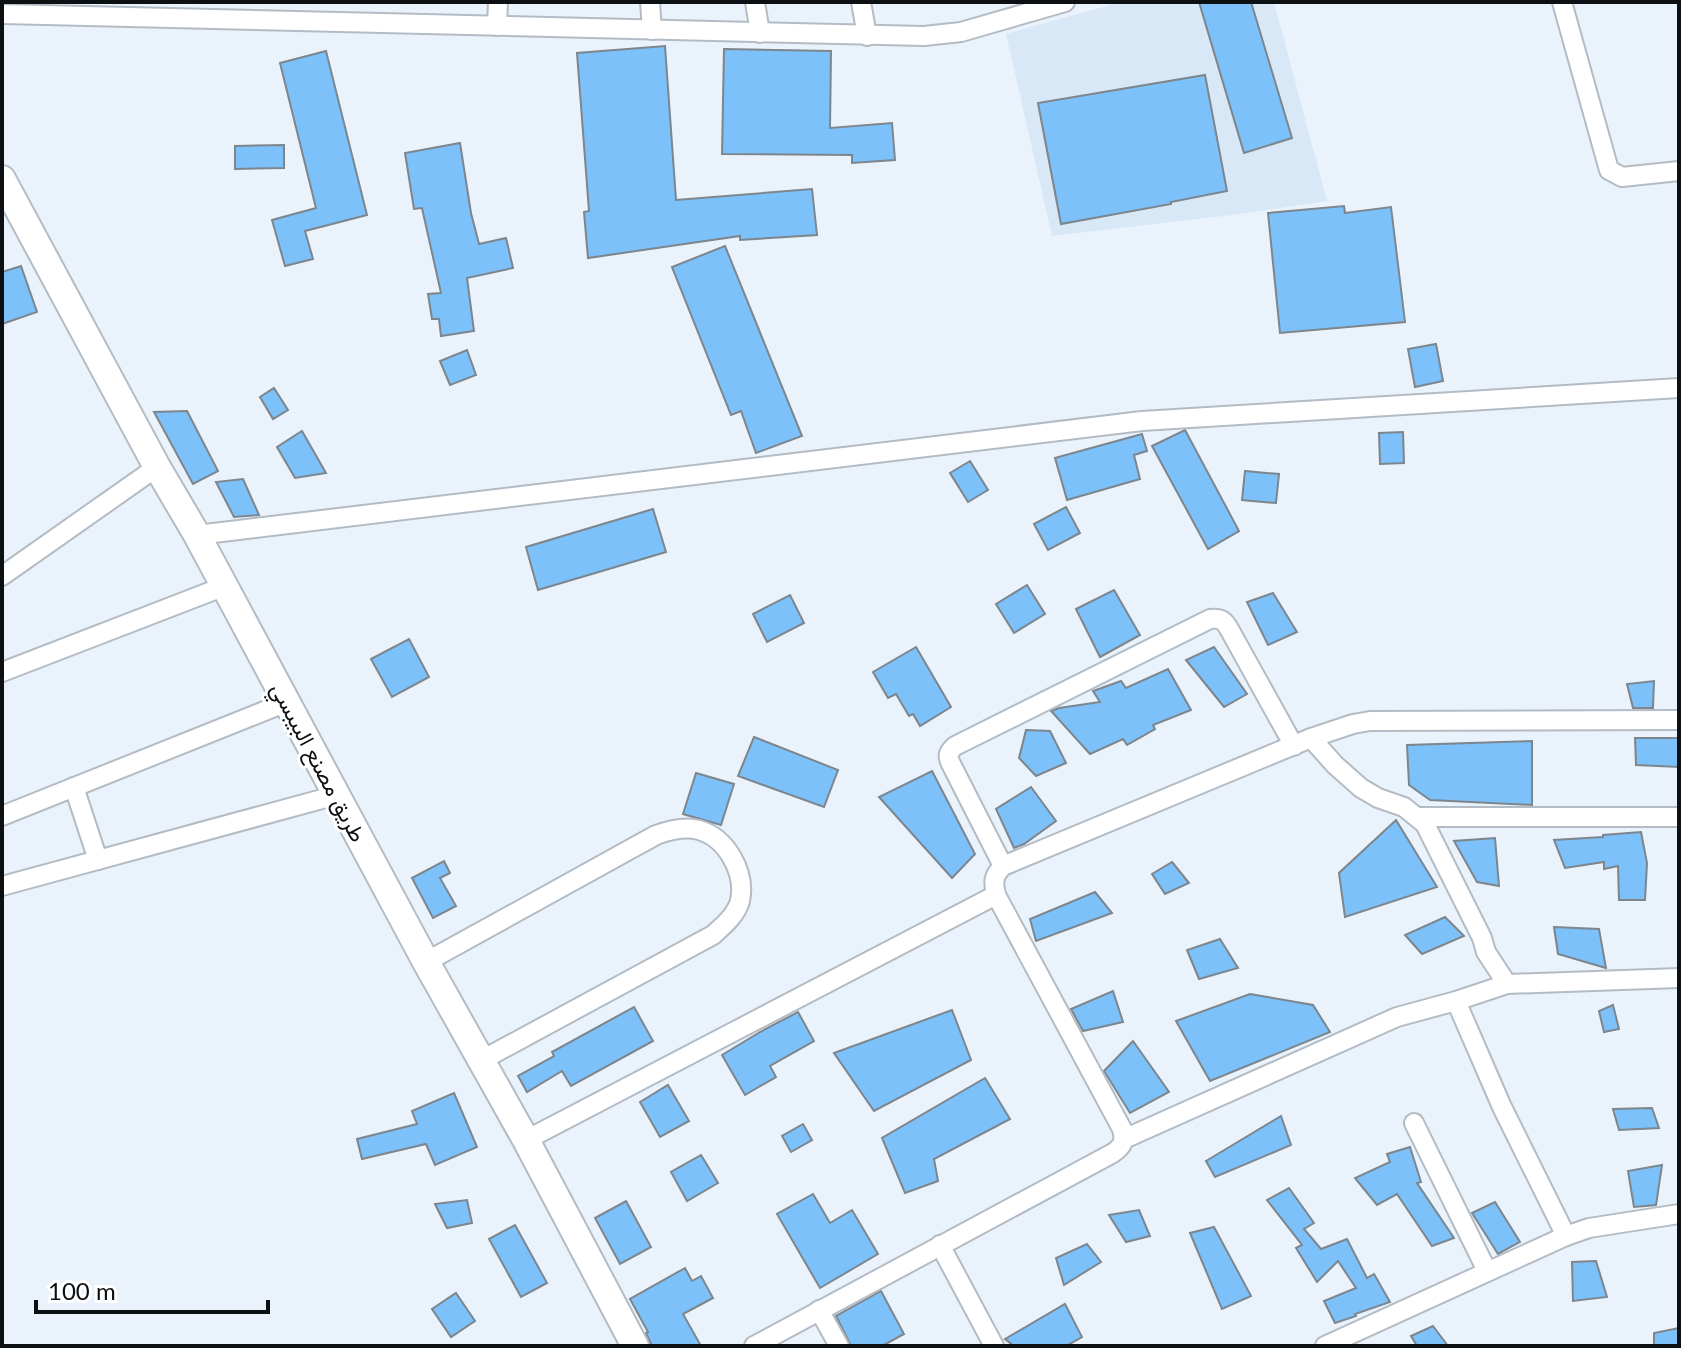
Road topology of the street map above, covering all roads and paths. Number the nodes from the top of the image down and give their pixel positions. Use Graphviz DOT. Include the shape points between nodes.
graph roads {
  1 [pos="498,2"];
  2 [pos="650,2"];
  3 [pos="755,2"];
  4 [pos="861,2"];
  5 [pos="1065,2"];
  6 [pos="1562,2"];
  7 [pos="85,9"];
  8 [pos="217,10"];
  9 [pos="2,14"];
  10 [pos="497,26"];
  11 [pos="652,30"];
  12 [pos="760,33"];
  13 [pos="867,36"];
  14 [pos="1679,171"];
  15 [pos="2,179"];
  16 [pos="12,217"];
  17 [pos="1679,388"];
  18 [pos="157,467"];
  19 [pos="197,535"];
  20 [pos="2,576"];
  21 [pos="225,586"];
  22 [pos="2,672"];
  23 [pos="287,702"];
  24 [pos="1679,720"];
  25 [pos="1302,742"];
  26 [pos="74,787"];
  27 [pos="337,795"];
  28 [pos="2,816"];
  29 [pos="1418,817"];
  30 [pos="1679,817"];
  31 [pos="98,860"];
  32 [pos="1003,866"];
  33 [pos="2,886"];
  34 [pos="996,895"];
  35 [pos="426,962"];
  36 [pos="1679,978"];
  37 [pos="1507,984"];
  38 [pos="1456,1001"];
  39 [pos="482,1060"];
  40 [pos="1414,1123"];
  41 [pos="1124,1139"];
  42 [pos="526,1140"];
  43 [pos="1679,1214"];
  44 [pos="1566,1236"];
  45 [pos="940,1245"];
  46 [pos="1487,1271"];
  47 [pos="819,1310"];
  48 [pos="1353,1340"];
  49 [pos="635,1346"];
  50 [pos="754,1346"];
  51 [pos="839,1346"];
  52 [pos="994,1346"];
  53 [pos="1325,1346"];
  1 -- 10 [label="street"];
  2 -- 11 [label="street"];
  3 -- 12 [label="street"];
  4 -- 13 [label="street"];
  5 -- 13 [label="street" via="961,32"];
  6 -- 14 [label="street" via="1609,170 1622,177"];
  7 -- 8 [label="street"];
  7 -- 9 [label="street"];
  8 -- 10 [label="street"];
  10 -- 11 [label="street"];
  11 -- 12 [label="street"];
  12 -- 13 [label="street"];
  15 -- 16 [label="main road, طريق مصنع البيبسي"];
  16 -- 18 [label="main road, طريق مصنع البيبسي"];
  17 -- 19 [label="street" via="1142,421"];
  18 -- 19 [label="main road, طريق مصنع البيبسي"];
  18 -- 20 [label="street"];
  19 -- 21 [label="main road, طريق مصنع البيبسي"];
  21 -- 22 [label="street"];
  21 -- 23 [label="main road, طريق مصنع البيبسي"];
  23 -- 26 [label="street"];
  23 -- 27 [label="main road, طريق مصنع البيبسي"];
  24 -- 25 [label="street" via="1370,721"];
  25 -- 29 [label="street" via="1361,788"];
  25 -- 32 [label="street"];
  25 -- 32 [label="street" via="1224,621 1210,619 949,751"];
  26 -- 28 [label="street"];
  26 -- 31 [label="street"];
  27 -- 31 [label="street"];
  27 -- 35 [label="main road, طريق مصنع البيبسي"];
  29 -- 30 [label="street"];
  29 -- 37 [label="street"];
  31 -- 33 [label="street"];
  32 -- 34 [label="street" via="995,874"];
  34 -- 41 [label="street"];
  34 -- 42 [label="street"];
  35 -- 39 [label="main road, طريق مصنع البيبسي"];
  35 -- 39 [label="street" via="676,828 700,830 721,842 733,859 740,902 713,935"];
  36 -- 37 [label="street"];
  37 -- 38 [label="street"];
  38 -- 41 [label="street" via="1397,1017"];
  38 -- 44 [label="street"];
  39 -- 42 [label="main road, طريق مصنع البيبسي"];
  40 -- 46 [label="street"];
  41 -- 45 [label="street" via="1113,1153"];
  42 -- 49 [label="main road, طريق مصنع البيبسي"];
  43 -- 44 [label="street"];
  44 -- 46 [label="street"];
  45 -- 47 [label="street"];
  45 -- 52 [label="street"];
  46 -- 48 [label="street"];
  47 -- 50 [label="street"];
  47 -- 51 [label="street"];
  48 -- 53 [label="street"];
}
